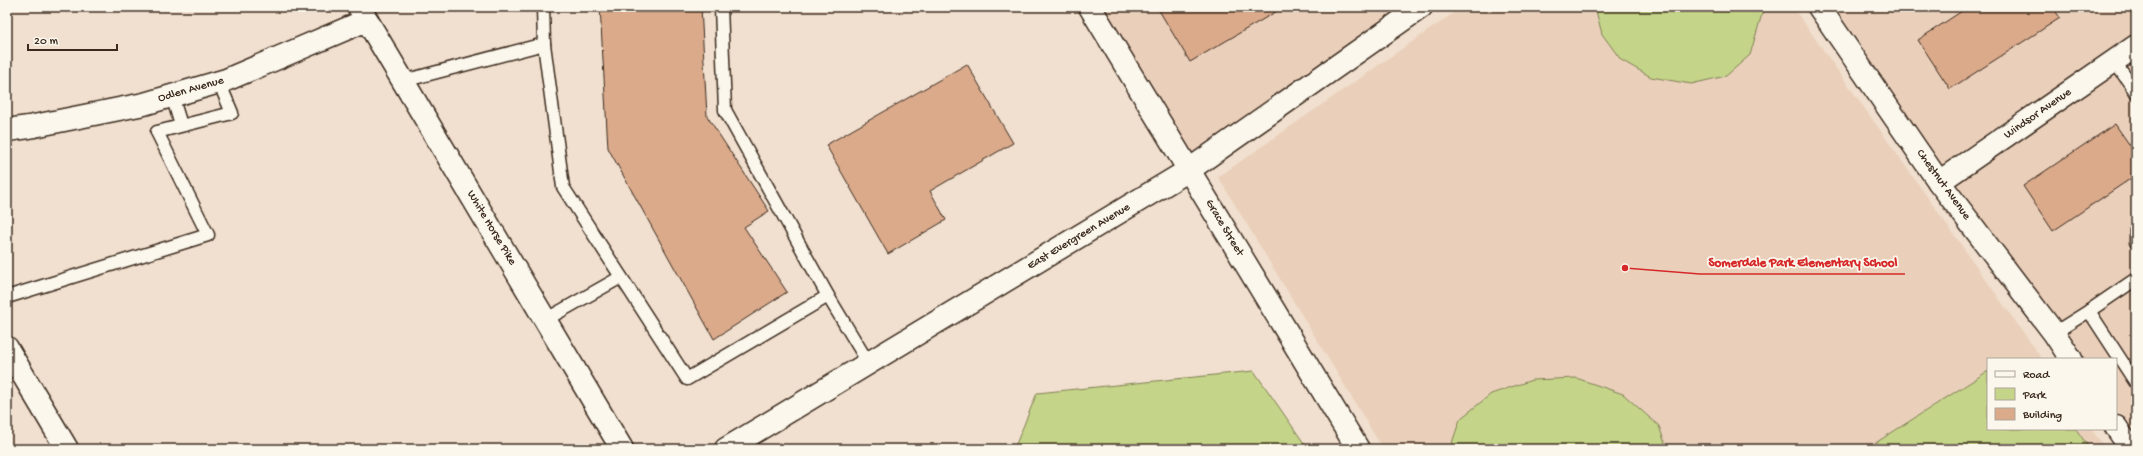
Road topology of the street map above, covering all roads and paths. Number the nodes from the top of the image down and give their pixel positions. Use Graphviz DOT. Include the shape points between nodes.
graph roads {
  1 [pos="543,7"];
  2 [pos="721,7"];
  3 [pos="1090,7"];
  4 [pos="1421,7"];
  5 [pos="1819,7"];
  6 [pos="363,13"];
  7 [pos="544,44"];
  8 [pos="2136,46"];
  9 [pos="2114,61"];
  10 [pos="403,81"];
  11 [pos="219,82"];
  12 [pos="2136,92"];
  13 [pos="172,96"];
  14 [pos="181,126"];
  15 [pos="7,130"];
  16 [pos="1189,170"];
  17 [pos="1939,182"];
  18 [pos="2136,230"];
  19 [pos="2136,242"];
  20 [pos="621,277"];
  21 [pos="2136,279"];
  22 [pos="828,296"];
  23 [pos="7,297"];
  24 [pos="2089,311"];
  25 [pos="545,320"];
  26 [pos="2054,333"];
  27 [pos="7,348"];
  28 [pos="2070,358"];
  29 [pos="869,364"];
  30 [pos="2136,383"];
  31 [pos="2117,428"];
  32 [pos="67,449"];
  33 [pos="622,449"];
  34 [pos="726,449"];
  35 [pos="1358,449"];
  36 [pos="2131,449"];
  1 -- 7 [label="lane"];
  2 -- 22 [label="lane" via="725,110"];
  3 -- 16 [label="main road, Grace Street"];
  4 -- 16 [label="main road, East Evergreen Avenue"];
  5 -- 17 [label="main road, Chestnut Avenue"];
  6 -- 10 [label="main road, White Horse Pike"];
  6 -- 11 [label="main road, Odlen Avenue"];
  7 -- 10 [label="lane"];
  7 -- 20 [label="lane" via="563,187"];
  8 -- 9 [label="main road, Windsor Avenue"];
  9 -- 12 [label="lane"];
  9 -- 17 [label="main road, Windsor Avenue"];
  10 -- 25 [label="main road, White Horse Pike"];
  11 -- 13 [label="main road, Odlen Avenue"];
  11 -- 14 [label="lane" via="232,113"];
  13 -- 14 [label="lane"];
  13 -- 15 [label="main road, Odlen Avenue" via="29,128"];
  14 -- 23 [label="lane" via="157,132 208,235"];
  16 -- 29 [label="main road, East Evergreen Avenue"];
  16 -- 35 [label="main road, Grace Street"];
  17 -- 26 [label="main road, Chestnut Avenue"];
  18 -- 19 [label="lane"];
  20 -- 22 [label="lane" via="687,379"];
  20 -- 25 [label="lane"];
  21 -- 24 [label="lane"];
  22 -- 29 [label="lane"];
  24 -- 26 [label="lane"];
  24 -- 30 [label="lane"];
  25 -- 33 [label="main road, White Horse Pike"];
  26 -- 28 [label="main road, Chestnut Avenue"];
  27 -- 32 [label="main road"];
  29 -- 34 [label="main road, East Evergreen Avenue"];
  31 -- 36 [label="main road"];
}
